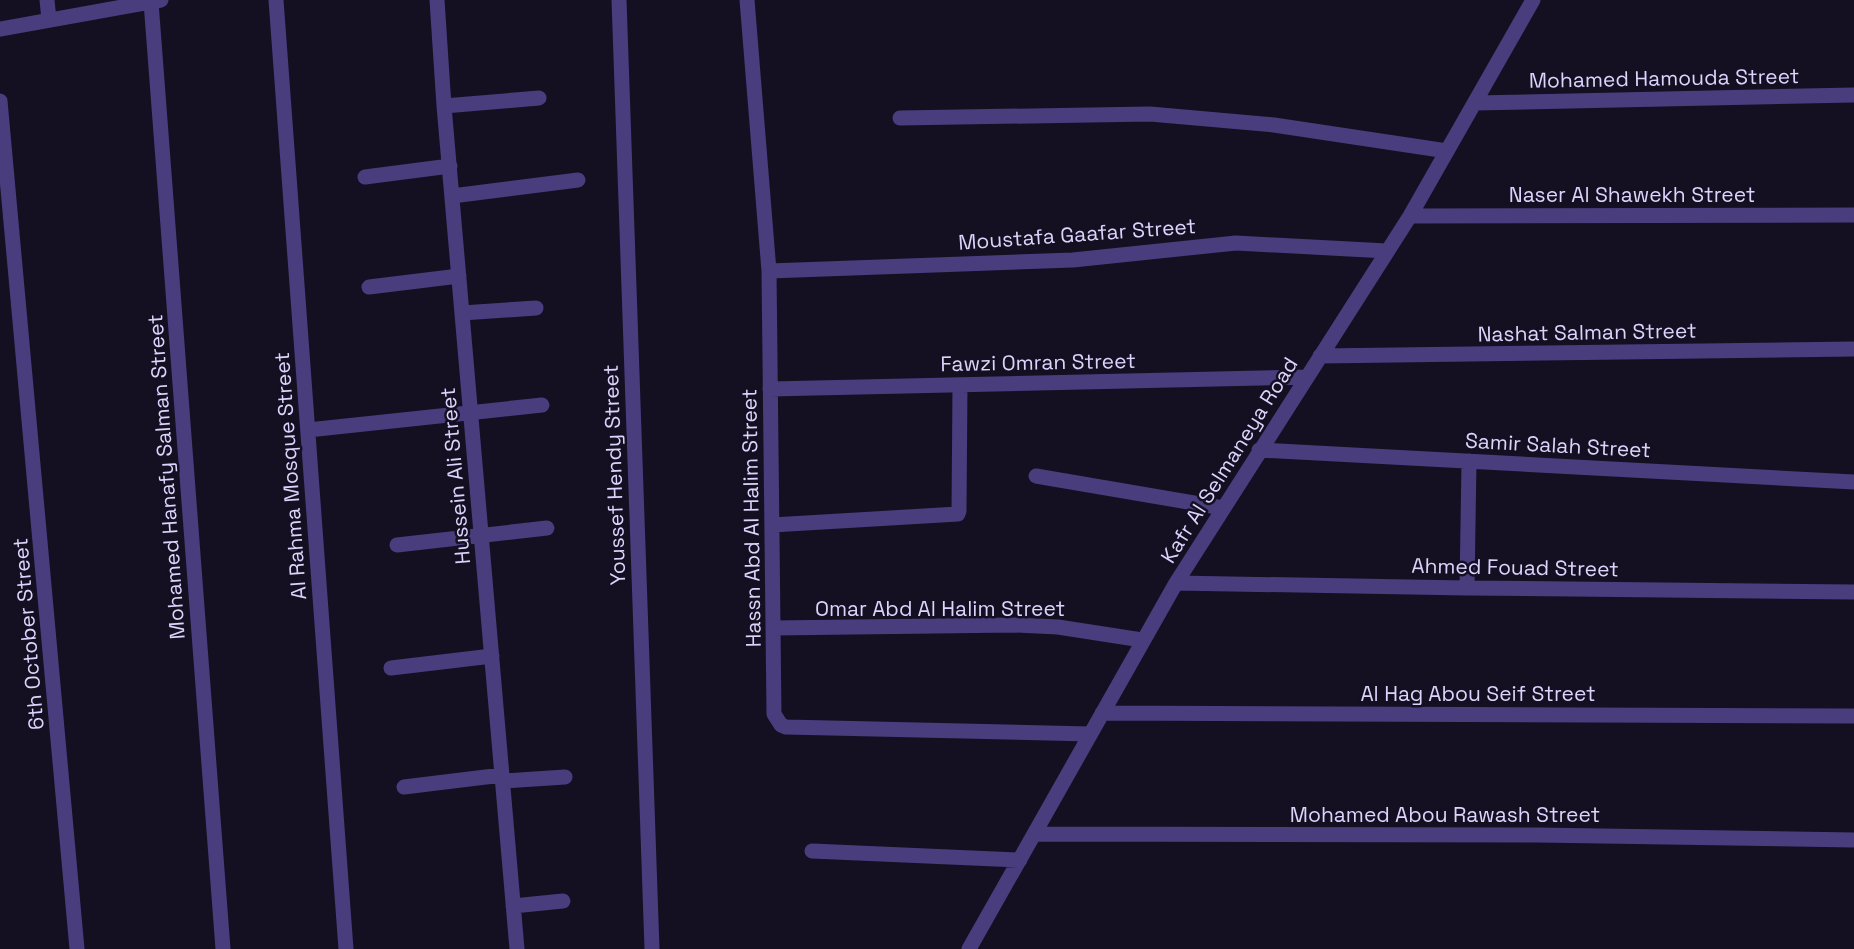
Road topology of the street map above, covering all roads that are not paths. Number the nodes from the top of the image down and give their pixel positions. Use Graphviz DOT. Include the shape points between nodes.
graph roads {
  1 [pos="47,0"];
  2 [pos="276,0"];
  3 [pos="437,0"];
  4 [pos="619,0"];
  5 [pos="747,0"];
  6 [pos="1533,0"];
  7 [pos="156,1"];
  8 [pos="50,20"];
  9 [pos="0,29"];
  10 [pos="1854,95"];
  11 [pos="540,98"];
  12 [pos="0,101"];
  13 [pos="1475,103"];
  14 [pos="444,106"];
  15 [pos="900,117"];
  16 [pos="1447,151"];
  17 [pos="450,166"];
  18 [pos="364,177"];
  19 [pos="578,180"];
  20 [pos="452,196"];
  21 [pos="1854,215"];
  22 [pos="1410,216"];
  23 [pos="1388,251"];
  24 [pos="769,271"];
  25 [pos="459,276"];
  26 [pos="369,287"];
  27 [pos="536,308"];
  28 [pos="462,313"];
  29 [pos="1854,350"];
  30 [pos="1320,356"];
  31 [pos="1306,377"];
  32 [pos="960,385"];
  33 [pos="770,390"];
  34 [pos="542,405"];
  35 [pos="471,412"];
  36 [pos="308,430"];
  37 [pos="1259,450"];
  38 [pos="1469,461"];
  39 [pos="1036,476"];
  40 [pos="1854,482"];
  41 [pos="1223,508"];
  42 [pos="772,525"];
  43 [pos="548,528"];
  44 [pos="481,535"];
  45 [pos="397,545"];
  46 [pos="1176,583"];
  47 [pos="1467,588"];
  48 [pos="1854,592"];
  49 [pos="773,628"];
  50 [pos="1142,640"];
  51 [pos="492,656"];
  52 [pos="391,668"];
  53 [pos="1102,713"];
  54 [pos="1854,716"];
  55 [pos="1090,734"];
  56 [pos="565,777"];
  57 [pos="503,778"];
  58 [pos="404,787"];
  59 [pos="1035,834"];
  60 [pos="1854,840"];
  61 [pos="812,851"];
  62 [pos="1020,861"];
  63 [pos="563,902"];
  64 [pos="513,906"];
  65 [pos="77,949"];
  66 [pos="223,949"];
  67 [pos="346,949"];
  68 [pos="517,949"];
  69 [pos="652,949"];
  70 [pos="969,949"];
  1 -- 8 [label="street"];
  2 -- 36 [label="street, Al Rahma Mosque Street"];
  3 -- 14 [label="street, Hussein Ali Street"];
  4 -- 69 [label="street, Youssef Hendy Street"];
  5 -- 24 [label="street, Hassn Abd Al Halim Street"];
  6 -- 13 [label="street, Kafr Al Selmaneya Road"];
  7 -- 8 [label="street"];
  7 -- 66 [label="street, Mohamed Hanafy Salman Street"];
  8 -- 9 [label="street"];
  10 -- 13 [label="street, Mohamed Hamouda Street"];
  11 -- 14 [label="street"];
  12 -- 65 [label="street, 6th October Street"];
  13 -- 16 [label="street, Kafr Al Selmaneya Road"];
  14 -- 17 [label="street, Hussein Ali Street"];
  15 -- 16 [label="street" via="1150,114 1274,125"];
  16 -- 22 [label="street, Kafr Al Selmaneya Road"];
  17 -- 18 [label="street"];
  17 -- 20 [label="street, Hussein Ali Street"];
  19 -- 20 [label="street"];
  20 -- 25 [label="street, Hussein Ali Street"];
  21 -- 22 [label="street, Naser Al Shawekh Street"];
  22 -- 23 [label="street, Kafr Al Selmaneya Road"];
  23 -- 24 [label="street, Moustafa Gaafar Street" via="1236,243 1073,260"];
  23 -- 30 [label="street, Kafr Al Selmaneya Road"];
  24 -- 33 [label="street, Hassn Abd Al Halim Street"];
  25 -- 26 [label="street"];
  25 -- 28 [label="street, Hussein Ali Street"];
  27 -- 28 [label="street"];
  28 -- 35 [label="street, Hussein Ali Street"];
  29 -- 30 [label="street, Nashat Salman Street"];
  30 -- 31 [label="street, Kafr Al Selmaneya Road"];
  31 -- 32 [label="street, Fawzi Omran Street"];
  31 -- 37 [label="street, Kafr Al Selmaneya Road"];
  32 -- 33 [label="street, Fawzi Omran Street"];
  32 -- 42 [label="street" via="958,514"];
  33 -- 42 [label="street, Hassn Abd Al Halim Street"];
  34 -- 35 [label="street"];
  35 -- 36 [label="street"];
  35 -- 44 [label="street, Hussein Ali Street"];
  36 -- 67 [label="street, Al Rahma Mosque Street"];
  37 -- 38 [label="street, Samir Salah Street"];
  37 -- 41 [label="street, Kafr Al Selmaneya Road"];
  38 -- 40 [label="street, Samir Salah Street"];
  38 -- 47 [label="street"];
  39 -- 41 [label="street"];
  41 -- 46 [label="street, Kafr Al Selmaneya Road"];
  42 -- 49 [label="street, Hassn Abd Al Halim Street"];
  43 -- 44 [label="street"];
  44 -- 45 [label="street"];
  44 -- 51 [label="street, Hussein Ali Street"];
  46 -- 47 [label="street, Ahmed Fouad Street"];
  46 -- 50 [label="street, Kafr Al Selmaneya Road"];
  47 -- 48 [label="street, Ahmed Fouad Street"];
  49 -- 50 [label="street, Omar Abd Al Halim Street" via="1015,625 1058,627"];
  49 -- 55 [label="street, Hassn Abd Al Halim Street" via="774,714 786,727"];
  50 -- 53 [label="street, Kafr Al Selmaneya Road"];
  51 -- 52 [label="street"];
  51 -- 57 [label="street, Hussein Ali Street"];
  53 -- 54 [label="street, Al Hag Abou Seif Street"];
  53 -- 55 [label="street, Kafr Al Selmaneya Road"];
  55 -- 59 [label="street, Kafr Al Selmaneya Road"];
  56 -- 57 [label="street"];
  57 -- 58 [label="street"];
  57 -- 64 [label="street, Hussein Ali Street"];
  59 -- 60 [label="street, Mohamed Abou Rawash Street"];
  59 -- 62 [label="street, Kafr Al Selmaneya Road"];
  61 -- 62 [label="street"];
  62 -- 70 [label="street, Kafr Al Selmaneya Road"];
  63 -- 64 [label="street"];
  64 -- 68 [label="street, Hussein Ali Street"];
}
